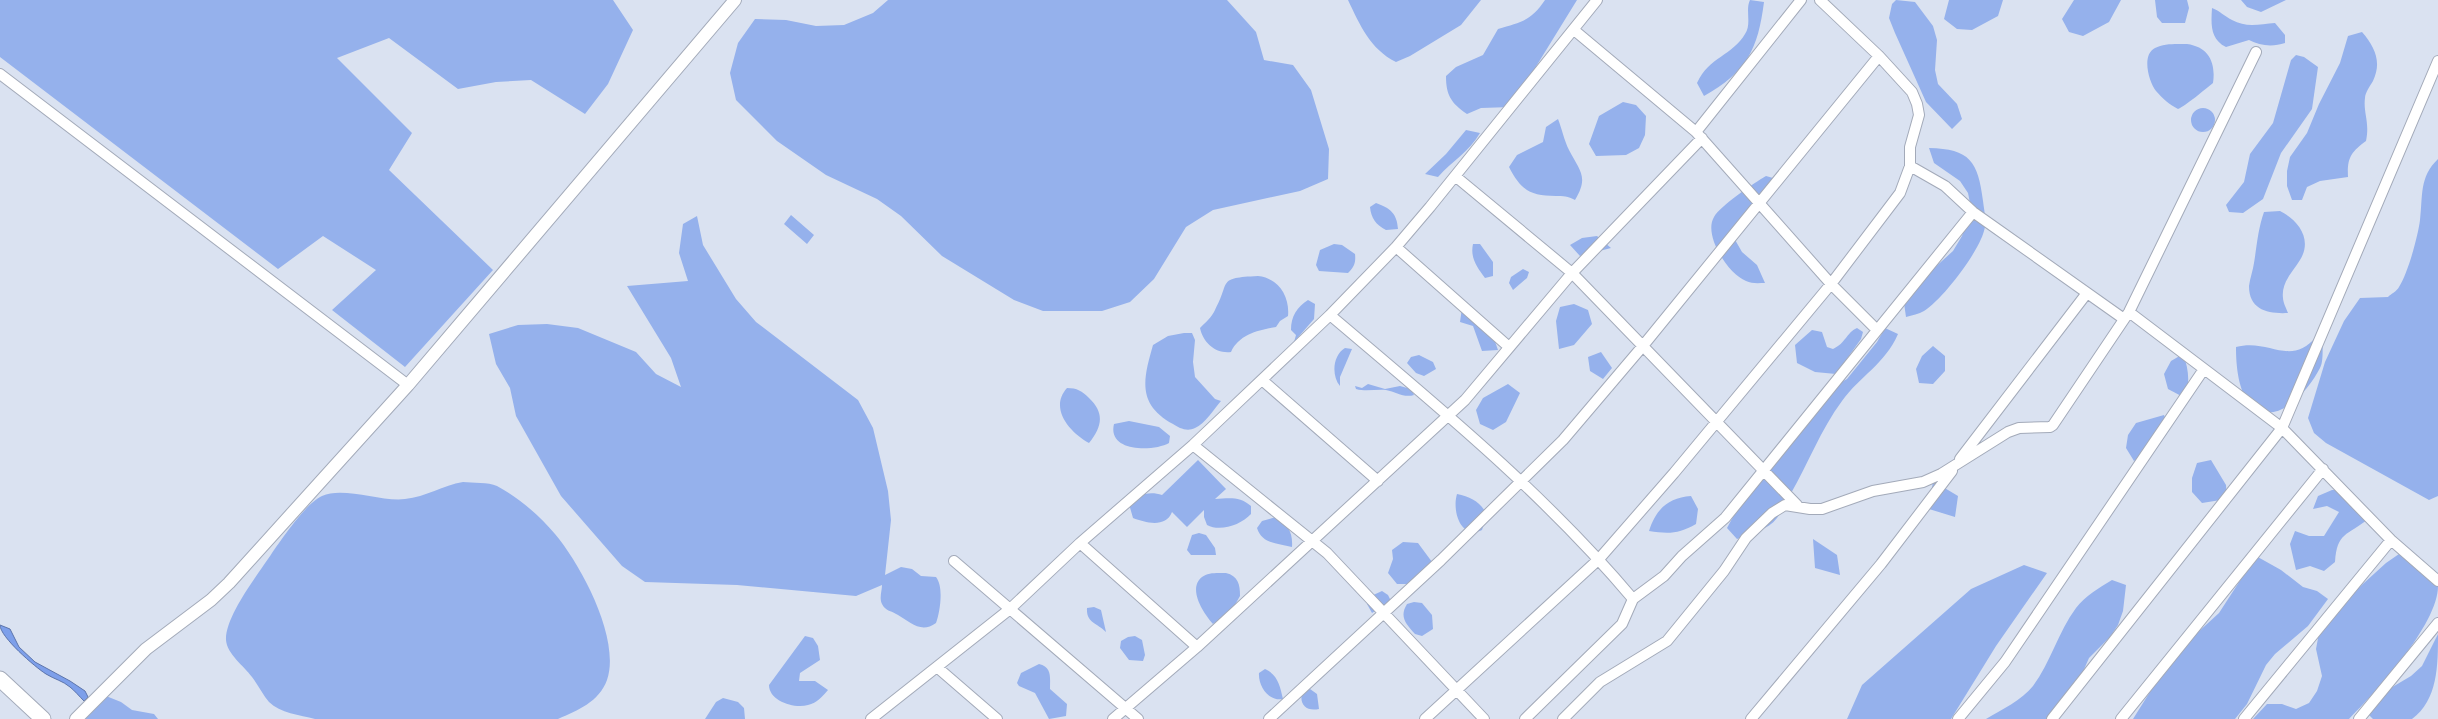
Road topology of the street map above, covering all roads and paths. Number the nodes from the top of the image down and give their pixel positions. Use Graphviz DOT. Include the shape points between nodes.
graph roads {
  1 [pos="735,0"];
  2 [pos="1598,0"];
  3 [pos="1801,0"];
  4 [pos="1820,0"];
  5 [pos="1574,30"];
  6 [pos="2256,52"];
  7 [pos="1879,56"];
  8 [pos="2438,61"];
  9 [pos="0,74"];
  10 [pos="1699,135"];
  11 [pos="1910,166"];
  12 [pos="1455,176"];
  13 [pos="1760,203"];
  14 [pos="1973,212"];
  15 [pos="1396,248"];
  16 [pos="1572,273"];
  17 [pos="1831,284"];
  18 [pos="2087,293"];
  19 [pos="1330,315"];
  20 [pos="2127,316"];
  21 [pos="1877,330"];
  22 [pos="1509,347"];
  23 [pos="1642,347"];
  24 [pos="2204,369"];
  25 [pos="1262,380"];
  26 [pos="408,385"];
  27 [pos="1448,416"];
  28 [pos="1716,422"];
  29 [pos="2282,428"];
  30 [pos="1193,445"];
  31 [pos="1956,464"];
  32 [pos="2323,469"];
  33 [pos="1764,470"];
  34 [pos="1378,481"];
  35 [pos="1520,482"];
  36 [pos="1797,506"];
  37 [pos="2391,540"];
  38 [pos="1313,541"];
  39 [pos="1080,543"];
  40 [pos="1599,559"];
  41 [pos="954,561"];
  42 [pos="2438,581"];
  43 [pos="1633,599"];
  44 [pos="1010,609"];
  45 [pos="1384,613"];
  46 [pos="2438,623"];
  47 [pos="1197,647"];
  48 [pos="938,668"];
  49 [pos="0,679"];
  50 [pos="1458,689"];
  51 [pos="1126,708"];
  52 [pos="43,719"];
  53 [pos="76,719"];
  54 [pos="871,719"];
  55 [pos="997,719"];
  56 [pos="1113,719"];
  57 [pos="1138,719"];
  58 [pos="1269,719"];
  59 [pos="1425,719"];
  60 [pos="1484,719"];
  61 [pos="1525,719"];
  62 [pos="1563,719"];
  63 [pos="1751,719"];
  64 [pos="1958,719"];
  65 [pos="2052,719"];
  66 [pos="2120,719"];
  67 [pos="2244,719"];
  68 [pos="2359,719"];
  1 -- 26 [label="street"];
  2 -- 5 [label="street"];
  3 -- 10 [label="street"];
  4 -- 7 [label="street"];
  5 -- 10 [label="street"];
  5 -- 12 [label="street"];
  6 -- 20 [label="street"];
  7 -- 11 [label="street" via="1912,92 1917,104 1919,115 1910,147"];
  7 -- 13 [label="street"];
  8 -- 29 [label="street"];
  9 -- 26 [label="street"];
  10 -- 13 [label="street"];
  10 -- 16 [label="street"];
  11 -- 14 [label="street" via="1945,186"];
  11 -- 17 [label="street" via="1894,202"];
  12 -- 15 [label="street"];
  12 -- 16 [label="street"];
  13 -- 17 [label="street"];
  13 -- 23 [label="street"];
  14 -- 18 [label="street"];
  14 -- 21 [label="street"];
  15 -- 19 [label="street"];
  15 -- 22 [label="street"];
  16 -- 22 [label="street"];
  16 -- 23 [label="street"];
  17 -- 21 [label="street"];
  17 -- 28 [label="street"];
  18 -- 20 [label="street"];
  18 -- 31 [label="street"];
  19 -- 25 [label="street"];
  19 -- 27 [label="street"];
  20 -- 24 [label="street"];
  20 -- 31 [label="street" via="2053,425 2008,432"];
  21 -- 33 [label="street"];
  22 -- 27 [label="street"];
  23 -- 28 [label="street"];
  23 -- 35 [label="street" via="1563,440"];
  24 -- 29 [label="street"];
  24 -- 64 [label="street" via="2005,662"];
  25 -- 30 [label="street"];
  25 -- 34 [label="street"];
  26 -- 53 [label="street" via="229,583 146,649"];
  27 -- 34 [label="street"];
  27 -- 35 [label="street"];
  28 -- 33 [label="street"];
  28 -- 40 [label="street"];
  29 -- 32 [label="street"];
  29 -- 65 [label="street"];
  30 -- 38 [label="street"];
  30 -- 39 [label="street"];
  31 -- 36 [label="street" via="1923,482 1873,491 1822,509"];
  31 -- 63 [label="street" via="1882,564"];
  32 -- 37 [label="street"];
  32 -- 66 [label="street"];
  33 -- 36 [label="street"];
  33 -- 43 [label="street" via="1725,518 1664,576"];
  34 -- 38 [label="street"];
  35 -- 40 [label="street"];
  35 -- 45 [label="street"];
  36 -- 62 [label="street" via="1785,505 1772,513 1746,538 1724,571 1666,641 1600,682"];
  37 -- 42 [label="street"];
  37 -- 67 [label="street"];
  38 -- 45 [label="street"];
  38 -- 47 [label="street"];
  39 -- 44 [label="street"];
  39 -- 47 [label="street"];
  40 -- 43 [label="street"];
  40 -- 50 [label="street"];
  41 -- 44 [label="street"];
  43 -- 61 [label="street" via="1622,624"];
  44 -- 48 [label="street"];
  44 -- 51 [label="street"];
  45 -- 50 [label="street"];
  45 -- 58 [label="street"];
  46 -- 68 [label="street"];
  47 -- 51 [label="street"];
  48 -- 54 [label="street"];
  48 -- 55 [label="street"];
  49 -- 52 [label="main road"];
  50 -- 59 [label="street"];
  50 -- 60 [label="street"];
  51 -- 56 [label="street"];
  51 -- 57 [label="street"];
}
